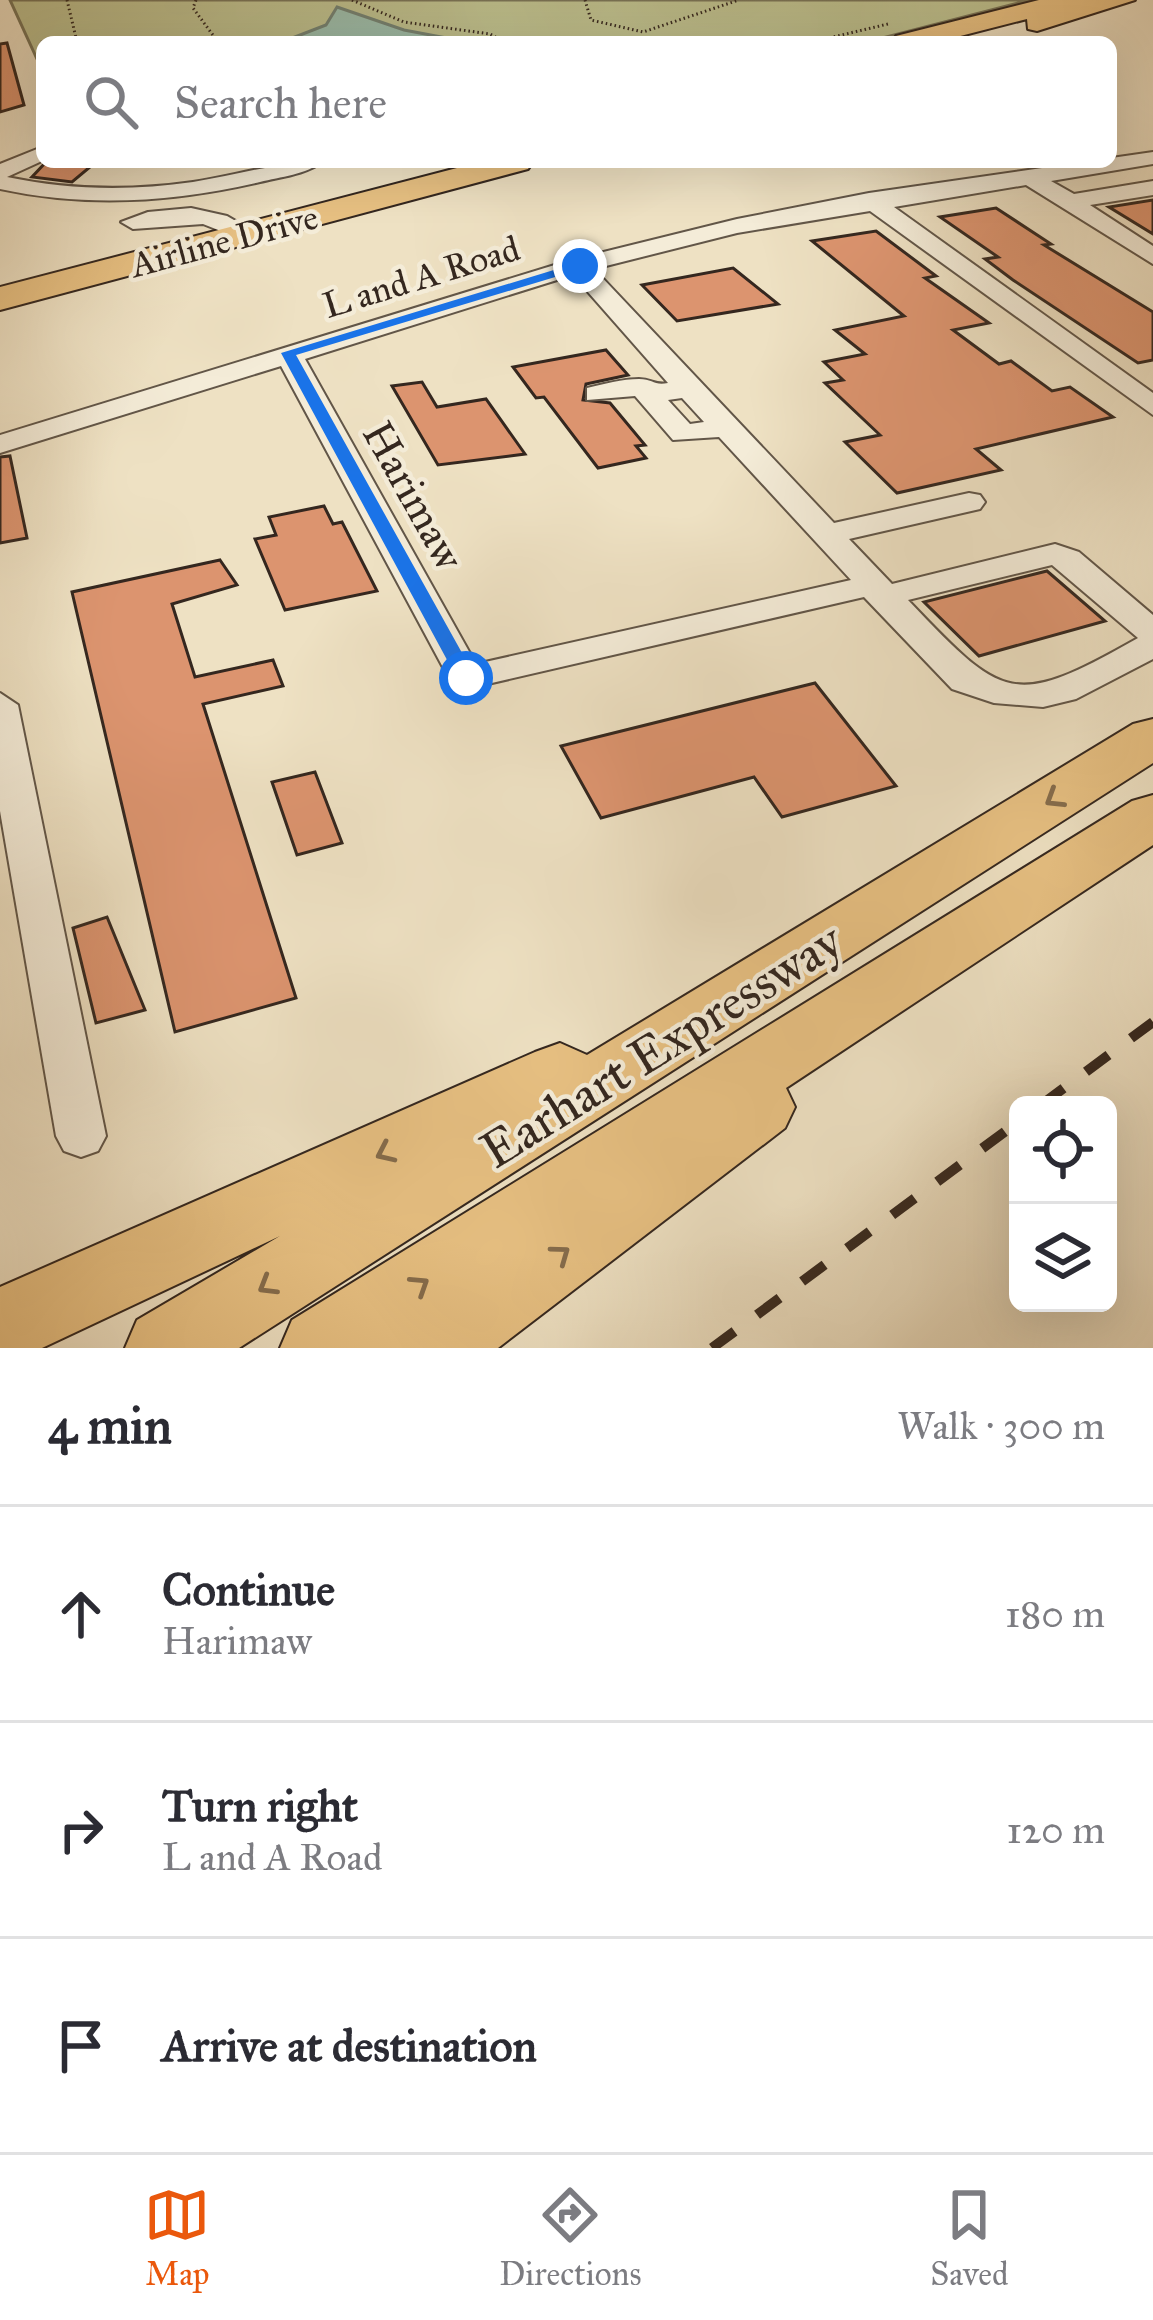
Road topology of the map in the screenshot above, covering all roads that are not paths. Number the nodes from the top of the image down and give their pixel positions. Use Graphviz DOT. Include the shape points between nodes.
graph roads {
  1 [pos="1069,0"];
  2 [pos="1122,0"];
  3 [pos="929,36"];
  4 [pos="987,36"];
  5 [pos="36,156"];
  6 [pos="1148,162"];
  7 [pos="1117,166"];
  8 [pos="284,168"];
  9 [pos="425,168"];
  10 [pos="484,168"];
  11 [pos="1095,168"];
  12 [pos="0,172"];
  13 [pos="1025,176"];
  14 [pos="0,182"];
  15 [pos="1153,188"];
  16 [pos="126,193"];
  17 [pos="42,194"];
  18 [pos="869,200"];
  19 [pos="1069,201"];
  20 [pos="0,211"];
  21 [pos="165,213"];
  22 [pos="234,227"];
  23 [pos="130,233"];
  24 [pos="673,242"];
  25 [pos="1153,257"];
  26 [pos="580,266"];
  27 [pos="648,270"];
  28 [pos="0,277"];
  29 [pos="0,299"];
  30 [pos="288,353"];
  31 [pos="684,389"];
  32 [pos="597,394"];
  33 [pos="648,395"];
  34 [pos="1153,406"];
  35 [pos="724,428"];
  36 [pos="0,444"];
  37 [pos="969,502"];
  38 [pos="823,536"];
  39 [pos="876,592"];
  40 [pos="1153,633"];
  41 [pos="1153,644"];
  42 [pos="0,705"];
  43 [pos="1153,737"];
  44 [pos="1153,816"];
  45 [pos="796,963"];
  46 [pos="81,1136"];
  47 [pos="0,1327"];
  48 [pos="166,1348"];
  49 [pos="321,1348"];
  50 [pos="433,1348"];
  1 -- 3 [label="highway"];
  2 -- 4 [label="highway"];
  5 -- 12 [label="street"];
  6 -- 7 [label="street, L and A Road"];
  8 -- 16 [label="street"];
  9 -- 22 [label="highway, Airline Drive"];
  10 -- 22 [label="highway, Airline Drive"];
  11 -- 13 [label="street, L and A Road"];
  13 -- 18 [label="street, L and A Road"];
  13 -- 19 [label="street"];
  14 -- 17 [label="street"];
  15 -- 19 [label="street"];
  16 -- 17 [label="street"];
  16 -- 21 [label="street"];
  16 -- 23 [label="street" via="118,208"];
  17 -- 20 [label="street"];
  18 -- 24 [label="street, L and A Road"];
  18 -- 34 [label="street"];
  19 -- 25 [label="street"];
  21 -- 22 [label="street"];
  21 -- 23 [label="street"];
  22 -- 23 [label="highway, Airline Drive"];
  22 -- 29 [label="highway, Airline Drive"];
  23 -- 28 [label="highway, Airline Drive"];
  24 -- 26 [label="street, L and A Road"];
  24 -- 27 [label="street" via="695,262"];
  26 -- 30 [label="street, L and A Road"];
  26 -- 31 [label="street"];
  30 -- 36 [label="street, L and A Road"];
  30 -- 39 [label="street, Harimaw" via="466,678"];
  31 -- 33 [label="street"];
  31 -- 35 [label="street"];
  32 -- 33 [label="street" via="641,387"];
  33 -- 35 [label="street" via="683,434"];
  35 -- 38 [label="street"];
  37 -- 38 [label="street"];
  38 -- 39 [label="street"];
  39 -- 40 [label="street" via="1055,554"];
  39 -- 41 [label="street" via="965,681 1008,697 1060,696"];
  42 -- 46 [label="street"];
  43 -- 45 [label="highway, Earhart Expressway, one-way"];
  49 -- 44 [label="highway, Earhart Expressway, one-way"];
  50 -- 44 [label="highway, one-way"];
  45 -- 47 [label="highway, one-way"];
  45 -- 48 [label="highway, Earhart Expressway, one-way"];
}
